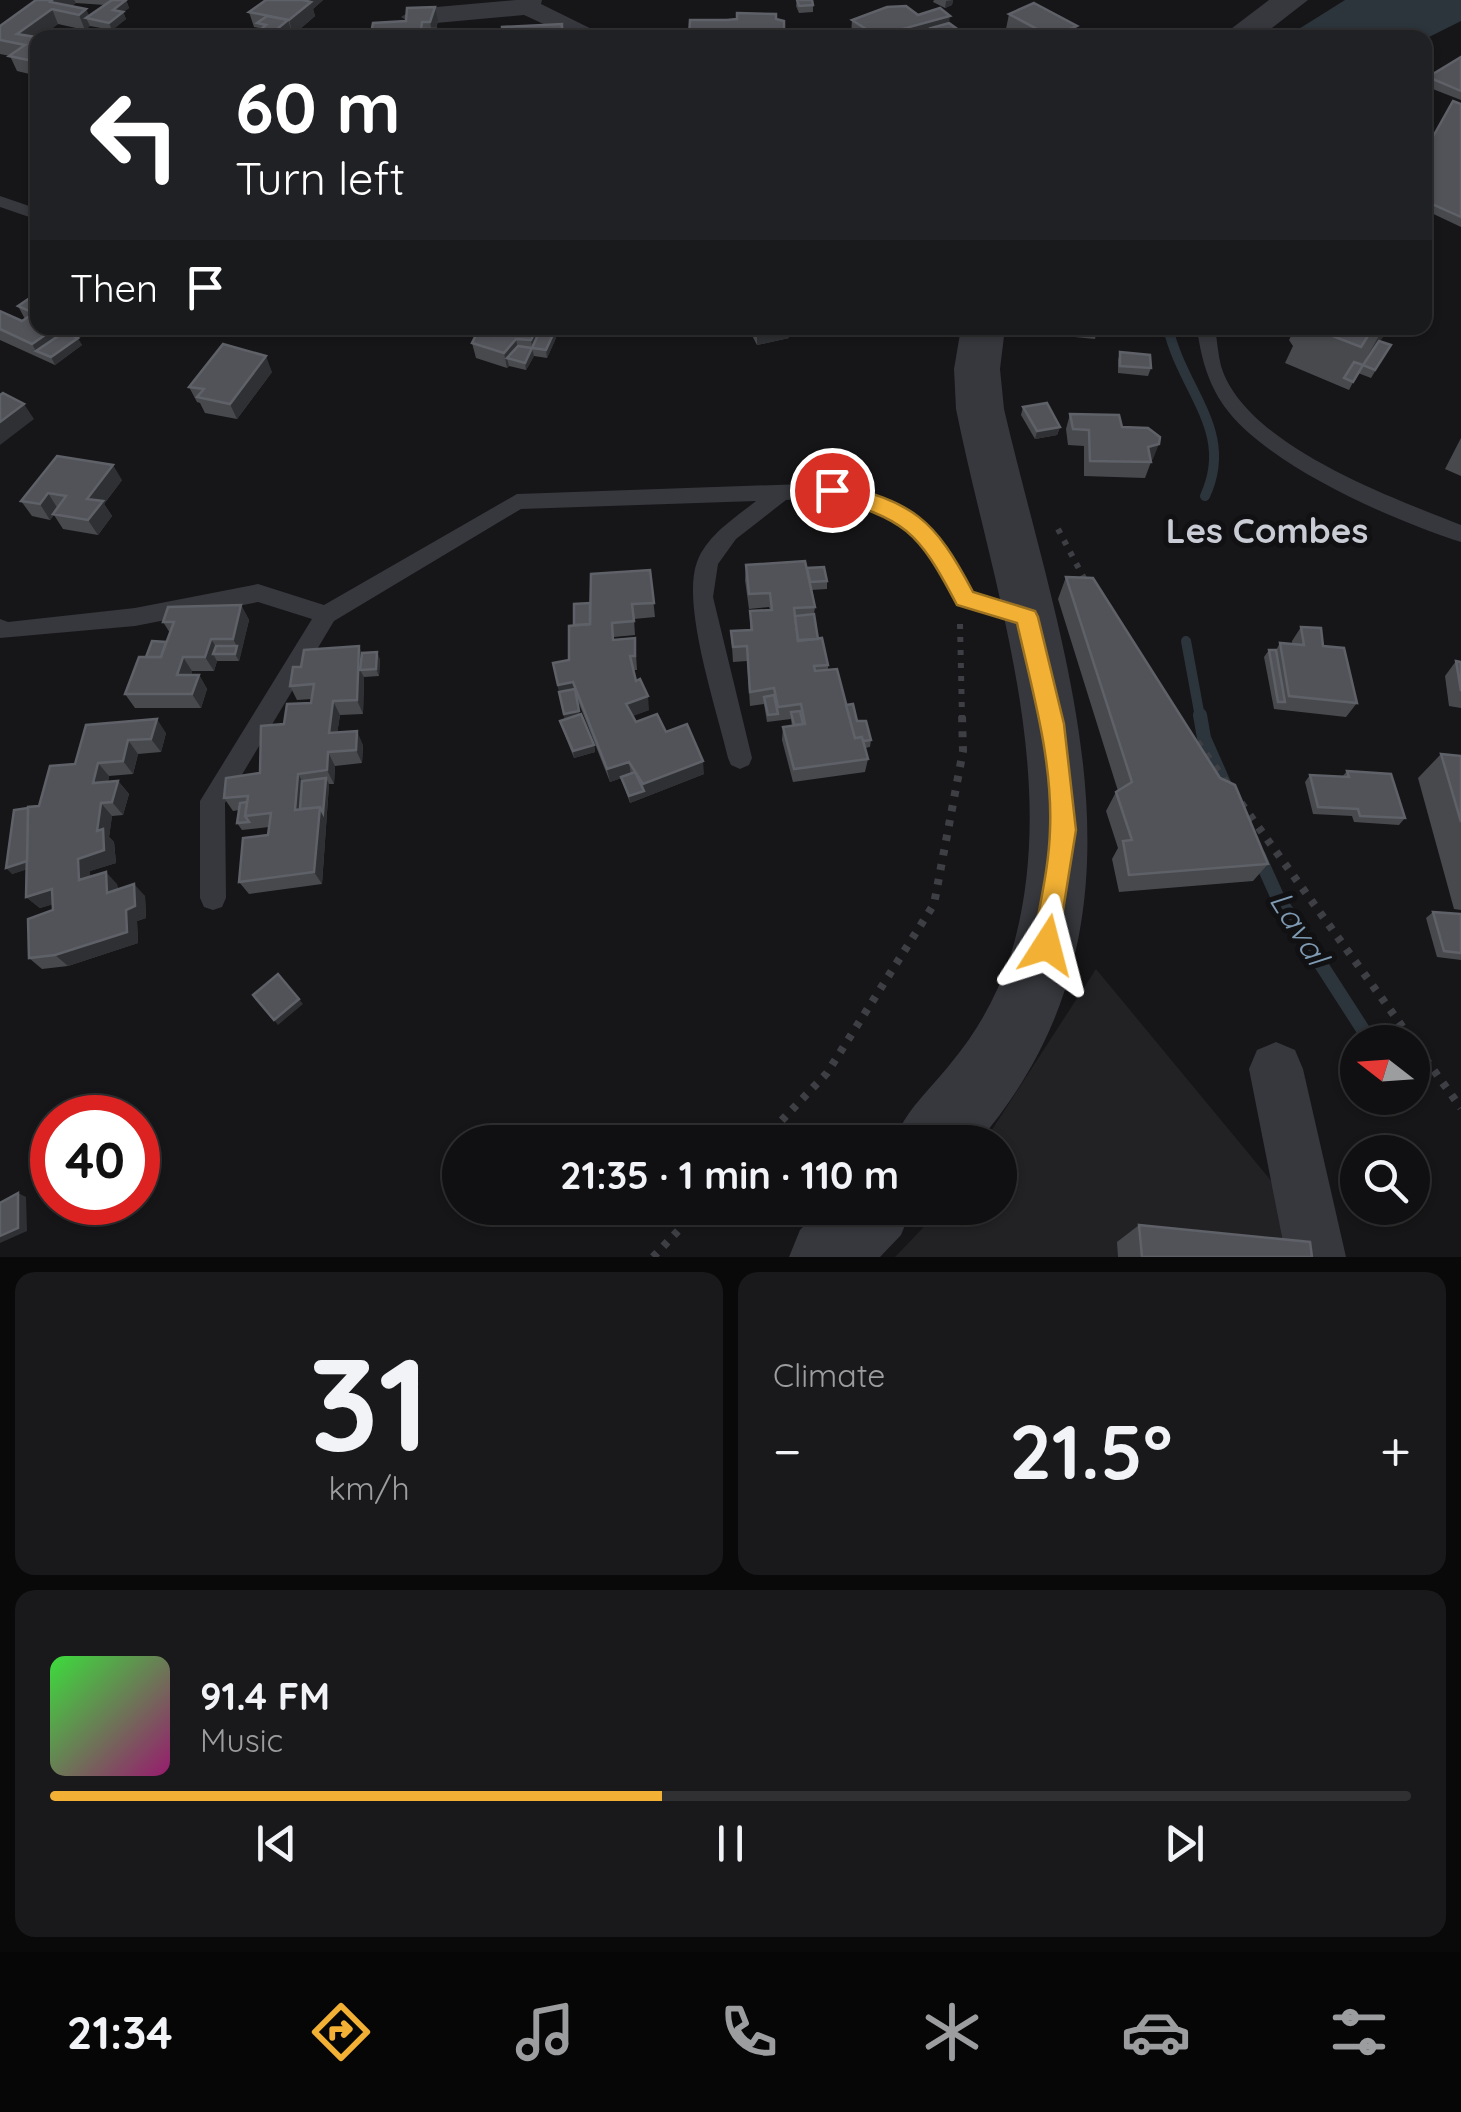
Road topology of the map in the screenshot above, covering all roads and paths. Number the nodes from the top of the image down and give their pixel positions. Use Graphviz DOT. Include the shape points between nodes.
graph roads {
  1 [pos="1291,0"];
  2 [pos="528,4"];
  3 [pos="414,17"];
  4 [pos="580,30"];
  5 [pos="1248,30"];
  6 [pos="0,201"];
  7 [pos="30,212"];
  8 [pos="981,335"];
  9 [pos="1206,335"];
  10 [pos="781,493"];
  11 [pos="1049,510"];
  12 [pos="1461,534"];
  13 [pos="1094,594"];
  14 [pos="965,598"];
  15 [pos="326,614"];
  16 [pos="1027,617"];
  17 [pos="0,628"];
  18 [pos="1190,732"];
  19 [pos="740,758"];
  20 [pos="213,898"];
  21 [pos="1276,1069"];
  22 [pos="1461,1108"];
  23 [pos="777,1125"];
  24 [pos="944,1125"];
  25 [pos="684,1225"];
  26 [pos="857,1225"];
  27 [pos="653,1257"];
  28 [pos="826,1257"];
  29 [pos="1316,1257"];
  1 -- 5 [label="street"];
  2 -- 3 [label="street"];
  2 -- 4 [label="street"];
  6 -- 7 [label="lane"];
  8 -- 16 [label="street" via="980,409"];
  9 -- 12 [label="lane" via="1205,350 1230,398 1262,433 1316,472"];
  10 -- 14 [label="lane" via="832,490 871,500 916,524 939,548"];
  10 -- 15 [label="lane" via="517,502"];
  10 -- 19 [label="lane" via="729,533 708,562 702,598"];
  11 -- 13 [label="path"];
  14 -- 16 [label="lane"];
  14 -- 23 [label="path" via="963,751 934,904 827,1073"];
  15 -- 17 [label="lane" via="258,592 134,617"];
  15 -- 20 [label="lane" via="212,801"];
  16 -- 24 [label="street" via="1062,800 1047,945 1012,1034"];
  18 -- 22 [label="path"];
  21 -- 29 [label="street"];
  25 -- 27 [label="path"];
  26 -- 28 [label="street"];
}
